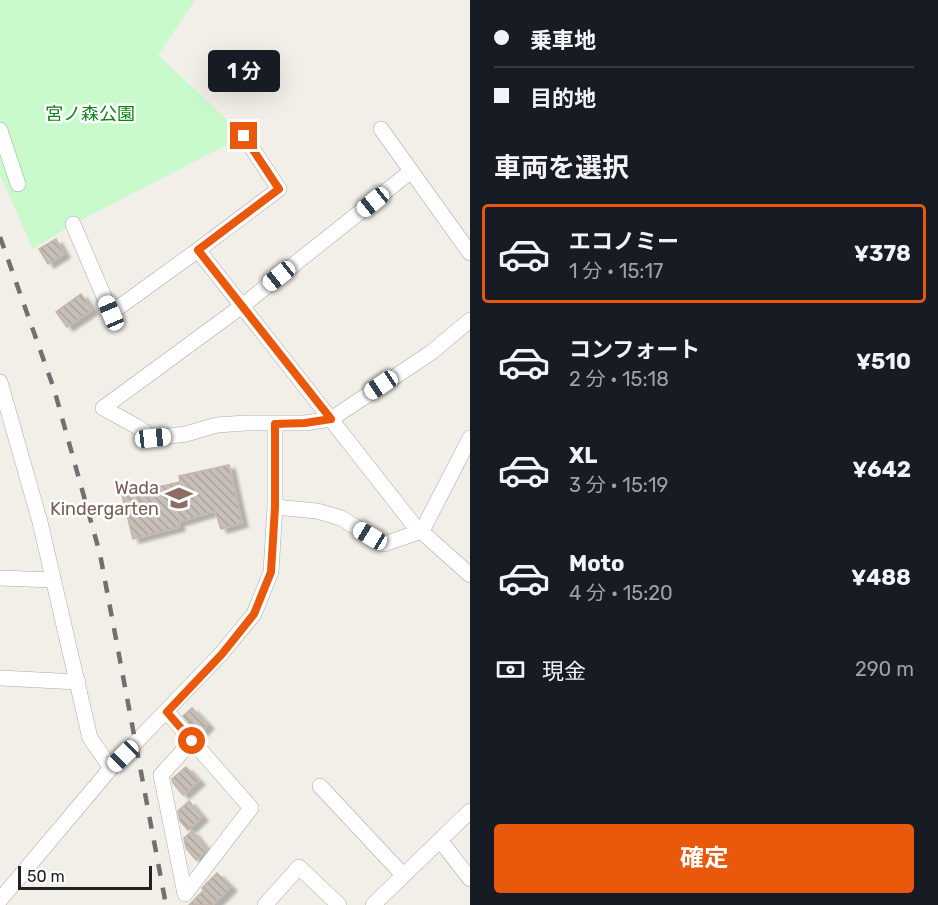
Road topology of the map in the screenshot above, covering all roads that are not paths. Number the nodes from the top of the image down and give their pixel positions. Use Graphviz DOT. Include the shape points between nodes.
graph roads {
  1 [pos="381,129"];
  2 [pos="0,130"];
  3 [pos="244,136"];
  4 [pos="410,172"];
  5 [pos="18,184"];
  6 [pos="73,224"];
  7 [pos="198,250"];
  8 [pos="470,253"];
  9 [pos="242,306"];
  10 [pos="470,320"];
  11 [pos="0,382"];
  12 [pos="331,419"];
  13 [pos="275,424"];
  14 [pos="470,438"];
  15 [pos="275,507"];
  16 [pos="422,531"];
  17 [pos="470,575"];
  18 [pos="0,578"];
  19 [pos="52,580"];
  20 [pos="0,678"];
  21 [pos="78,682"];
  22 [pos="167,712"];
  23 [pos="192,741"];
  24 [pos="111,768"];
  25 [pos="320,786"];
  26 [pos="470,811"];
  27 [pos="440,840"];
  28 [pos="403,875"];
  29 [pos="470,879"];
  30 [pos="0,900"];
  31 [pos="265,905"];
  32 [pos="339,905"];
  33 [pos="373,905"];
  1 -- 4 [label="street"];
  2 -- 5 [label="street"];
  3 -- 7 [label="street" via="279,189"];
  4 -- 8 [label="street"];
  4 -- 9 [label="street"];
  6 -- 7 [label="street" via="111,313"];
  7 -- 9 [label="street"];
  9 -- 12 [label="street"];
  9 -- 13 [label="street" via="103,408 153,438 217,425"];
  10 -- 12 [label="street" via="432,352"];
  11 -- 19 [label="street" via="30,483"];
  12 -- 13 [label="street"];
  12 -- 16 [label="street"];
  13 -- 15 [label="street"];
  14 -- 16 [label="street"];
  15 -- 16 [label="street" via="341,518 384,544"];
  15 -- 22 [label="street" via="271,572 254,614"];
  16 -- 17 [label="street"];
  18 -- 19 [label="street"];
  19 -- 21 [label="street"];
  20 -- 21 [label="street"];
  21 -- 24 [label="street" via="90,738"];
  22 -- 23 [label="street"];
  22 -- 24 [label="street"];
  23 -- 23 [label="street" via="251,808 185,894 161,776"];
  24 -- 30 [label="street"];
  25 -- 28 [label="street"];
  26 -- 27 [label="street"];
  27 -- 28 [label="street"];
  27 -- 29 [label="street"];
  28 -- 33 [label="street"];
  31 -- 32 [label="street" via="298,867"];
}
